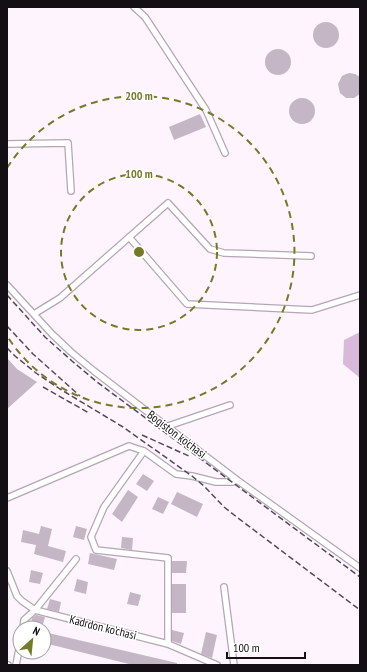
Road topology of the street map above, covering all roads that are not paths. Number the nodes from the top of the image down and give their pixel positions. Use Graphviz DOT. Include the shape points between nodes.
graph roads {
  1 [pos="134,7"];
  2 [pos="7,144"];
  3 [pos="225,152"];
  4 [pos="71,191"];
  5 [pos="129,238"];
  6 [pos="311,256"];
  7 [pos="7,285"];
  8 [pos="360,295"];
  9 [pos="34,314"];
  10 [pos="230,405"];
  11 [pos="168,426"];
  12 [pos="144,451"];
  13 [pos="237,480"];
  14 [pos="7,498"];
  15 [pos="76,559"];
  16 [pos="360,568"];
  17 [pos="7,570"];
  18 [pos="224,587"];
  19 [pos="35,610"];
  20 [pos="24,620"];
  21 [pos="168,644"];
  22 [pos="217,665"];
  23 [pos="234,665"];
  1 -- 3 [label="street" via="145,17 206,110"];
  2 -- 4 [label="street" via="68,143"];
  5 -- 6 [label="street" via="168,203 210,249 224,253"];
  5 -- 8 [label="street" via="187,304 312,310"];
  5 -- 9 [label="street" via="60,298"];
  7 -- 9 [label="street, Bogiston ko'chasi"];
  9 -- 11 [label="street, Bogiston ko'chasi" via="71,352"];
  10 -- 11 [label="street"];
  11 -- 13 [label="street, Bogiston ko'chasi"];
  12 -- 13 [label="street" via="176,474 216,482"];
  12 -- 14 [label="street" via="129,446"];
  12 -- 21 [label="street" via="104,507 91,537 96,550 168,558"];
  13 -- 16 [label="street, Bogiston ko'chasi"];
  15 -- 19 [label="street"];
  17 -- 19 [label="street, Kadrdon ko'chasi" via="17,596"];
  18 -- 23 [label="street"];
  19 -- 20 [label="street"];
  19 -- 21 [label="street, Kadrdon ko'chasi"];
  21 -- 22 [label="street, Kadrdon ko'chasi"];
}
